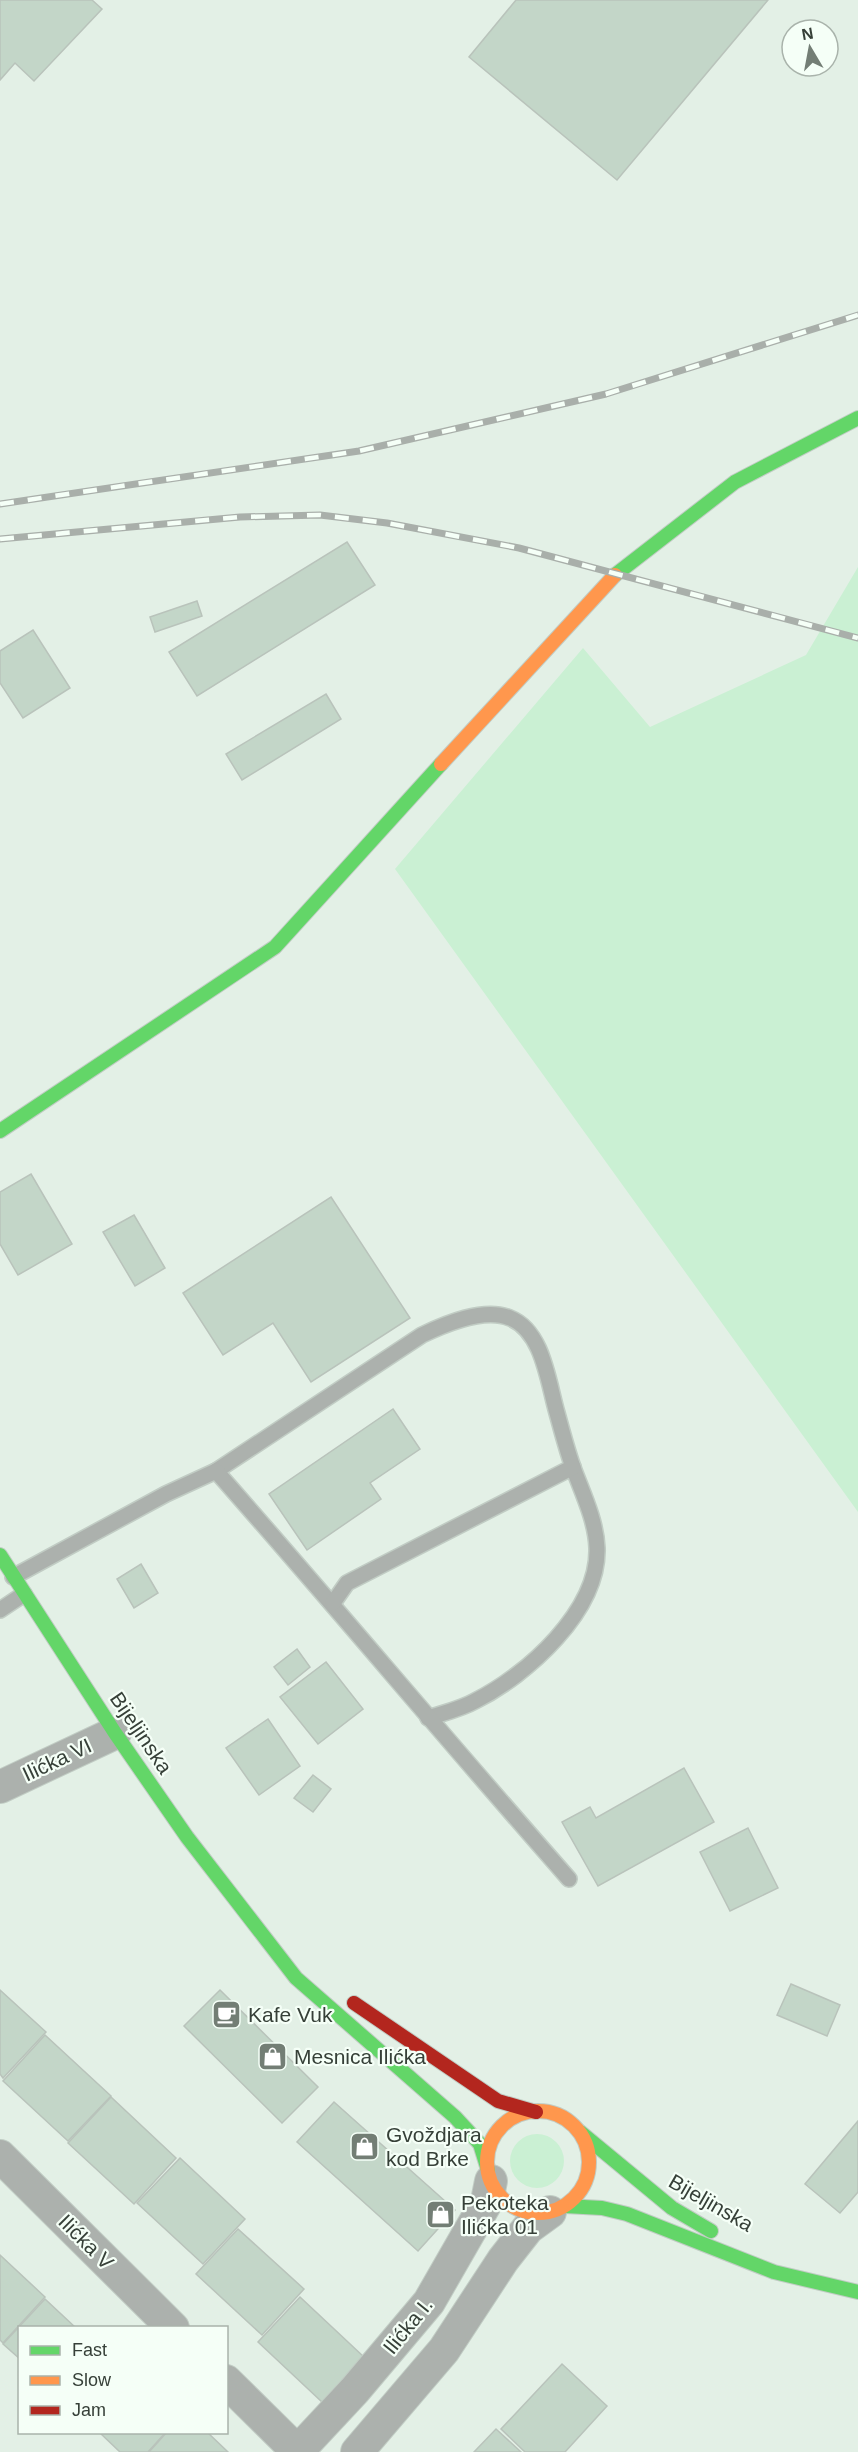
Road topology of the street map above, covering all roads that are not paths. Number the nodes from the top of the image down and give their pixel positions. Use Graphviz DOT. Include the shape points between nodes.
graph roads {
  1 [pos="858,418"];
  2 [pos="0,1131"];
  3 [pos="573,1467"];
  4 [pos="216,1471"];
  5 [pos="0,1555"];
  6 [pos="13,1577"];
  7 [pos="24,1594"];
  8 [pos="333,1603"];
  9 [pos="0,1610"];
  10 [pos="428,1718"];
  11 [pos="115,1733"];
  12 [pos="0,1787"];
  13 [pos="569,1879"];
  14 [pos="258,1929"];
  15 [pos="304,1964"];
  16 [pos="341,1992"];
  17 [pos="536,2112"];
  18 [pos="580,2132"];
  19 [pos="0,2156"];
  20 [pos="489,2175"];
  21 [pos="558,2209"];
  22 [pos="836,2287"];
  23 [pos="858,2292"];
  24 [pos="171,2326"];
  25 [pos="228,2383"];
  26 [pos="298,2452"];
  27 [pos="357,2452"];
  1 -- 2 [label="main road" via="735,482 609,579 275,947"];
  3 -- 4 [label="lane" via="538,1348 524,1328 509,1317 484,1316 456,1319 422,1335"];
  3 -- 8 [label="lane" via="347,1582"];
  3 -- 10 [label="lane" via="590,1512 597,1547 594,1579 580,1611 554,1642 507,1681 475,1702"];
  4 -- 6 [label="lane"];
  4 -- 8 [label="lane"];
  5 -- 6 [label="main road, Bijeljinska"];
  6 -- 7 [label="main road, Bijeljinska"];
  7 -- 9 [label="lane"];
  7 -- 11 [label="main road, Bijeljinska"];
  8 -- 10 [label="lane"];
  10 -- 13 [label="lane"];
  11 -- 12 [label="street, Ilićka VI"];
  11 -- 14 [label="main road, Bijeljinska" via="187,1837"];
  14 -- 15 [label="main road, Bijeljinska"];
  14 -- 20 [label="main road, Bijeljinska" via="296,1978 455,2117 480,2144"];
  16 -- 17 [label="main road" via="376,2020 498,2101"];
  17 -- 18 [label="main road" via="568,2120"];
  17 -- 20 [label="main road" via="517,2116 496,2134 489,2151"];
  18 -- 21 [label="main road" via="589,2154 587,2178 582,2189"];
  18 -- 22 [label="main road, Bijeljinska" via="672,2208 699,2225"];
  19 -- 24 [label="street, Ilićka V"];
  20 -- 21 [label="main road" via="495,2191 510,2205 529,2213"];
  20 -- 26 [label="street, Ilićka I." via="487,2201 429,2302"];
  21 -- 22 [label="main road, Bijeljinska" via="602,2208 627,2214 774,2272"];
  21 -- 27 [label="street, Ilićka I." via="528,2228 444,2350"];
  22 -- 23 [label="main road, Bijeljinska"];
  25 -- 26 [label="street"];
}
